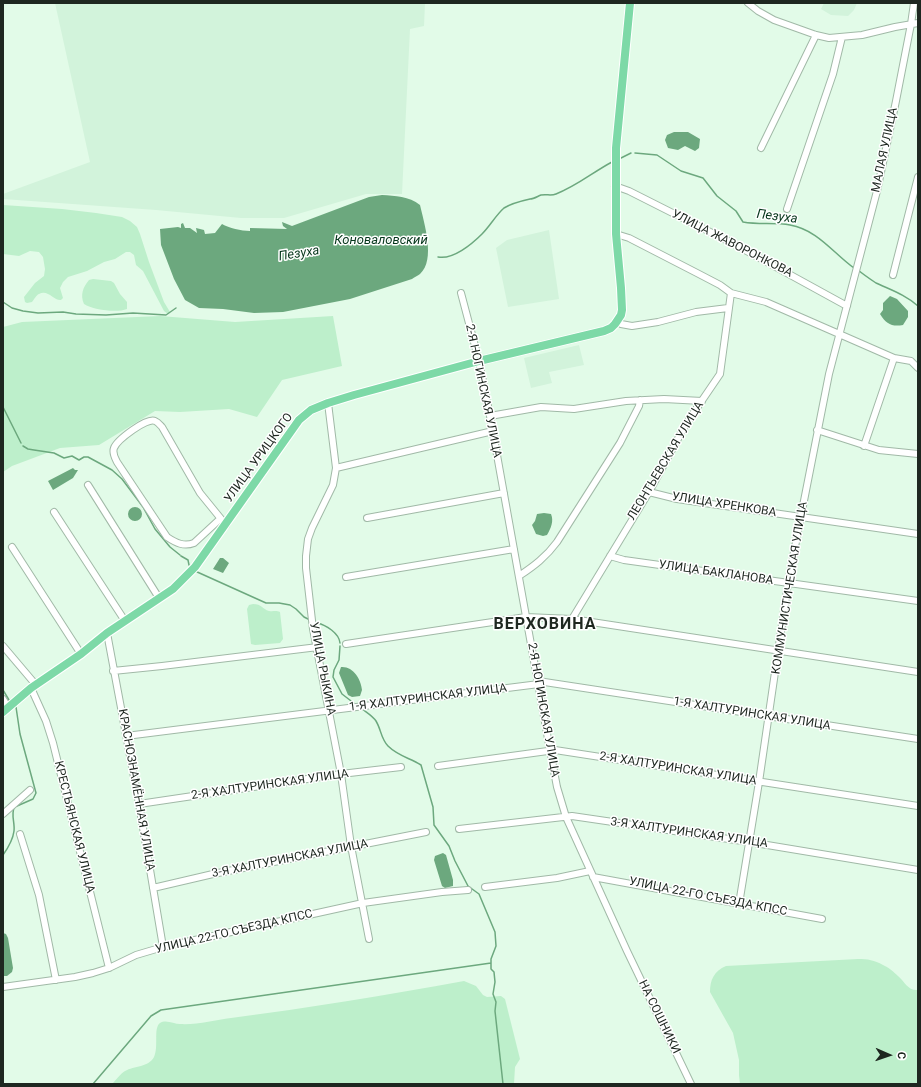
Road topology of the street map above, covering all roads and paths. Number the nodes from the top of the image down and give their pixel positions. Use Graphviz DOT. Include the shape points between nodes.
graph roads {
  1 [pos="630,3"];
  2 [pos="748,3"];
  3 [pos="914,3"];
  4 [pos="918,23"];
  5 [pos="911,24"];
  6 [pos="816,35"];
  7 [pos="842,37"];
  8 [pos="761,148"];
  9 [pos="918,177"];
  10 [pos="616,186"];
  11 [pos="787,209"];
  12 [pos="616,234"];
  13 [pos="855,275"];
  14 [pos="893,275"];
  15 [pos="461,293"];
  16 [pos="731,294"];
  17 [pos="847,306"];
  18 [pos="728,308"];
  19 [pos="618,320"];
  20 [pos="840,333"];
  21 [pos="894,358"];
  22 [pos="479,361"];
  23 [pos="918,368"];
  24 [pos="640,400"];
  25 [pos="702,401"];
  26 [pos="328,403"];
  27 [pos="490,416"];
  28 [pos="817,430"];
  29 [pos="493,431"];
  30 [pos="864,446"];
  31 [pos="918,454"];
  32 [pos="336,468"];
  33 [pos="88,485"];
  34 [pos="649,492"];
  35 [pos="504,494"];
  36 [pos="54,512"];
  37 [pos="800,516"];
  38 [pos="367,518"];
  39 [pos="223,522"];
  40 [pos="918,534"];
  41 [pos="12,547"];
  42 [pos="514,549"];
  43 [pos="610,556"];
  44 [pos="519,576"];
  45 [pos="346,577"];
  46 [pos="788,583"];
  47 [pos="159,598"];
  48 [pos="918,602"];
  49 [pos="526,617"];
  50 [pos="572,619"];
  51 [pos="125,621"];
  52 [pos="107,634"];
  53 [pos="346,644"];
  54 [pos="3,646"];
  55 [pos="318,646"];
  56 [pos="779,650"];
  57 [pos="81,654"];
  58 [pos="113,671"];
  59 [pos="918,672"];
  60 [pos="539,682"];
  61 [pos="33,686"];
  62 [pos="3,699"];
  63 [pos="6,710"];
  64 [pos="330,711"];
  65 [pos="769,716"];
  66 [pos="126,736"];
  67 [pos="918,740"];
  68 [pos="550,750"];
  69 [pos="438,766"];
  70 [pos="401,767"];
  71 [pos="341,774"];
  72 [pos="759,782"];
  73 [pos="30,790"];
  74 [pos="139,804"];
  75 [pos="918,806"];
  76 [pos="3,814"];
  77 [pos="566,817"];
  78 [pos="459,828"];
  79 [pos="426,832"];
  80 [pos="20,834"];
  81 [pos="749,842"];
  82 [pos="352,846"];
  83 [pos="918,870"];
  84 [pos="592,874"];
  85 [pos="485,887"];
  86 [pos="153,888"];
  87 [pos="468,890"];
  88 [pos="363,903"];
  89 [pos="739,904"];
  90 [pos="822,918"];
  91 [pos="369,939"];
  92 [pos="163,947"];
  93 [pos="627,951"];
  94 [pos="109,968"];
  95 [pos="56,980"];
  96 [pos="3,987"];
  97 [pos="691,1084"];
  1 -- 10 [label="main road" via="616,148"];
  2 -- 6 [label="street" via="774,20"];
  3 -- 5 [label="street, МАЛАЯ УЛИЦА"];
  4 -- 5 [label="street"];
  5 -- 7 [label="street"];
  5 -- 13 [label="street, МАЛАЯ УЛИЦА" via="877,191"];
  6 -- 7 [label="street"];
  6 -- 8 [label="street"];
  7 -- 11 [label="street" via="833,74"];
  9 -- 14 [label="street"];
  10 -- 12 [label="main road"];
  10 -- 17 [label="street, УЛИЦА ЖАВОРОНКОВА" via="734,244"];
  12 -- 16 [label="street" via="629,238 720,285"];
  12 -- 19 [label="main road" via="622,310"];
  13 -- 17 [label="street, КОММУНИСТИЧЕСКАЯ УЛИЦА"];
  15 -- 22 [label="street, 2-Я НОГИНСКАЯ УЛИЦА"];
  16 -- 18 [label="street, ЛЕОНТЬЕВСКАЯ УЛИЦА"];
  16 -- 20 [label="street" via="766,302"];
  17 -- 20 [label="street, КОММУНИСТИЧЕСКАЯ УЛИЦА"];
  18 -- 19 [label="street" via="632,326 621,324"];
  18 -- 25 [label="street, ЛЕОНТЬЕВСКАЯ УЛИЦА" via="720,374"];
  19 -- 22 [label="main road, УЛИЦА УРИЦКОГО" via="604,331"];
  20 -- 21 [label="street"];
  20 -- 28 [label="street, КОММУНИСТИЧЕСКАЯ УЛИЦА"];
  21 -- 23 [label="street" via="910,361"];
  21 -- 30 [label="street"];
  22 -- 26 [label="main road, УЛИЦА УРИЦКОГО"];
  22 -- 27 [label="street, 2-Я НОГИНСКАЯ УЛИЦА"];
  24 -- 25 [label="street"];
  24 -- 27 [label="street" via="574,409 541,407"];
  24 -- 44 [label="street" via="620,444 557,542 545,558"];
  25 -- 34 [label="street, ЛЕОНТЬЕВСКАЯ УЛИЦА" via="686,424"];
  26 -- 32 [label="street, УЛИЦА РЫКИНА"];
  26 -- 39 [label="main road, УЛИЦА УРИЦКОГО" via="311,410 299,420"];
  27 -- 29 [label="street, 2-Я НОГИНСКАЯ УЛИЦА"];
  28 -- 30 [label="street"];
  28 -- 37 [label="street, КОММУНИСТИЧЕСКАЯ УЛИЦА"];
  29 -- 32 [label="street"];
  29 -- 35 [label="street, 2-Я НОГИНСКАЯ УЛИЦА"];
  30 -- 31 [label="street"];
  32 -- 55 [label="street, УЛИЦА РЫКИНА" via="333,485 312,528 306,556"];
  33 -- 47 [label="street"];
  34 -- 37 [label="street, УЛИЦА ХРЕНКОВА" via="677,499"];
  34 -- 43 [label="street, ЛЕОНТЬЕВСКАЯ УЛИЦА"];
  35 -- 38 [label="street"];
  35 -- 42 [label="street, 2-Я НОГИНСКАЯ УЛИЦА"];
  36 -- 51 [label="street"];
  37 -- 40 [label="street, УЛИЦА ХРЕНКОВА"];
  37 -- 46 [label="street, КОММУНИСТИЧЕСКАЯ УЛИЦА"];
  39 -- 39 [label="street" via="194,543 175,543 167,537 128,478 113,454 113,448 131,430 154,420 162,427 200,493"];
  39 -- 47 [label="main road, УЛИЦА УРИЦКОГО" via="194,567"];
  41 -- 57 [label="street"];
  42 -- 44 [label="street, 2-Я НОГИНСКАЯ УЛИЦА"];
  42 -- 45 [label="street"];
  43 -- 46 [label="street, УЛИЦА БАКЛАНОВА"];
  43 -- 50 [label="street, ЛЕОНТЬЕВСКАЯ УЛИЦА"];
  44 -- 49 [label="street, 2-Я НОГИНСКАЯ УЛИЦА"];
  46 -- 48 [label="street, УЛИЦА БАКЛАНОВА"];
  46 -- 56 [label="street, КОММУНИСТИЧЕСКАЯ УЛИЦА"];
  47 -- 51 [label="main road, УЛИЦА УРИЦКОГО"];
  49 -- 50 [label="street"];
  49 -- 53 [label="street"];
  49 -- 60 [label="street, 2-Я НОГИНСКАЯ УЛИЦА"];
  50 -- 56 [label="street"];
  51 -- 52 [label="main road, УЛИЦА УРИЦКОГО"];
  52 -- 57 [label="main road, УЛИЦА УРИЦКОГО"];
  52 -- 58 [label="street, КРАСНОЗНАМЁННАЯ УЛИЦА"];
  54 -- 61 [label="street, КРЕСТЬЯНСКАЯ УЛИЦА"];
  55 -- 58 [label="street"];
  55 -- 64 [label="street, УЛИЦА РЫКИНА"];
  56 -- 59 [label="street"];
  56 -- 65 [label="street, КОММУНИСТИЧЕСКАЯ УЛИЦА"];
  57 -- 61 [label="main road, УЛИЦА УРИЦКОГО"];
  58 -- 66 [label="street, КРАСНОЗНАМЁННАЯ УЛИЦА"];
  60 -- 64 [label="street, 1-Я ХАЛТУРИНСКАЯ УЛИЦА"];
  60 -- 65 [label="street, 1-Я ХАЛТУРИНСКАЯ УЛИЦА"];
  60 -- 68 [label="street, 2-Я НОГИНСКАЯ УЛИЦА"];
  61 -- 63 [label="main road, УЛИЦА УРИЦКОГО"];
  61 -- 94 [label="street, КРЕСТЬЯНСКАЯ УЛИЦА" via="53,743"];
  62 -- 63 [label="street"];
  64 -- 66 [label="street, 1-Я ХАЛТУРИНСКАЯ УЛИЦА"];
  64 -- 71 [label="street, УЛИЦА РЫКИНА"];
  65 -- 67 [label="street, 1-Я ХАЛТУРИНСКАЯ УЛИЦА"];
  65 -- 72 [label="street, КОММУНИСТИЧЕСКАЯ УЛИЦА"];
  66 -- 74 [label="street, КРАСНОЗНАМЁННАЯ УЛИЦА"];
  68 -- 69 [label="street, 2-Я ХАЛТУРИНСКАЯ УЛИЦА"];
  68 -- 72 [label="street, 2-Я ХАЛТУРИНСКАЯ УЛИЦА"];
  68 -- 77 [label="street, 2-Я НОГИНСКАЯ УЛИЦА"];
  70 -- 71 [label="street, 2-Я ХАЛТУРИНСКАЯ УЛИЦА"];
  71 -- 74 [label="street, 2-Я ХАЛТУРИНСКАЯ УЛИЦА"];
  71 -- 82 [label="street, УЛИЦА РЫКИНА"];
  72 -- 75 [label="street, 2-Я ХАЛТУРИНСКАЯ УЛИЦА"];
  72 -- 81 [label="street, КОММУНИСТИЧЕСКАЯ УЛИЦА"];
  73 -- 76 [label="street"];
  74 -- 86 [label="street, КРАСНОЗНАМЁННАЯ УЛИЦА"];
  77 -- 78 [label="street, 3-Я ХАЛТУРИНСКАЯ УЛИЦА"];
  77 -- 81 [label="street, 3-Я ХАЛТУРИНСКАЯ УЛИЦА"];
  77 -- 84 [label="street, 2-Я НОГИНСКАЯ УЛИЦА"];
  79 -- 82 [label="street, 3-Я ХАЛТУРИНСКАЯ УЛИЦА"];
  80 -- 95 [label="street" via="39,896"];
  81 -- 83 [label="street, 3-Я ХАЛТУРИНСКАЯ УЛИЦА"];
  81 -- 89 [label="street, КОММУНИСТИЧЕСКАЯ УЛИЦА"];
  82 -- 86 [label="street, 3-Я ХАЛТУРИНСКАЯ УЛИЦА"];
  82 -- 88 [label="street, УЛИЦА РЫКИНА"];
  84 -- 85 [label="street, УЛИЦА 22-ГО СЪЕЗДА КПСС"];
  84 -- 89 [label="street, УЛИЦА 22-ГО СЪЕЗДА КПСС"];
  84 -- 93 [label="street, 2-Я НОГИНСКАЯ УЛИЦА"];
  86 -- 92 [label="street, КРАСНОЗНАМЁННАЯ УЛИЦА"];
  87 -- 88 [label="street, УЛИЦА 22-ГО СЪЕЗДА КПСС"];
  88 -- 91 [label="street, УЛИЦА РЫКИНА"];
  88 -- 92 [label="street, УЛИЦА 22-ГО СЪЕЗДА КПСС"];
  89 -- 90 [label="street, УЛИЦА 22-ГО СЪЕЗДА КПСС"];
  92 -- 94 [label="street, УЛИЦА 22-ГО СЪЕЗДА КПСС" via="136,955"];
  93 -- 97 [label="street, НА СОШНИКИ"];
  94 -- 95 [label="street, УЛИЦА 22-ГО СЪЕЗДА КПСС"];
  95 -- 96 [label="street, УЛИЦА 22-ГО СЪЕЗДА КПСС"];
}
